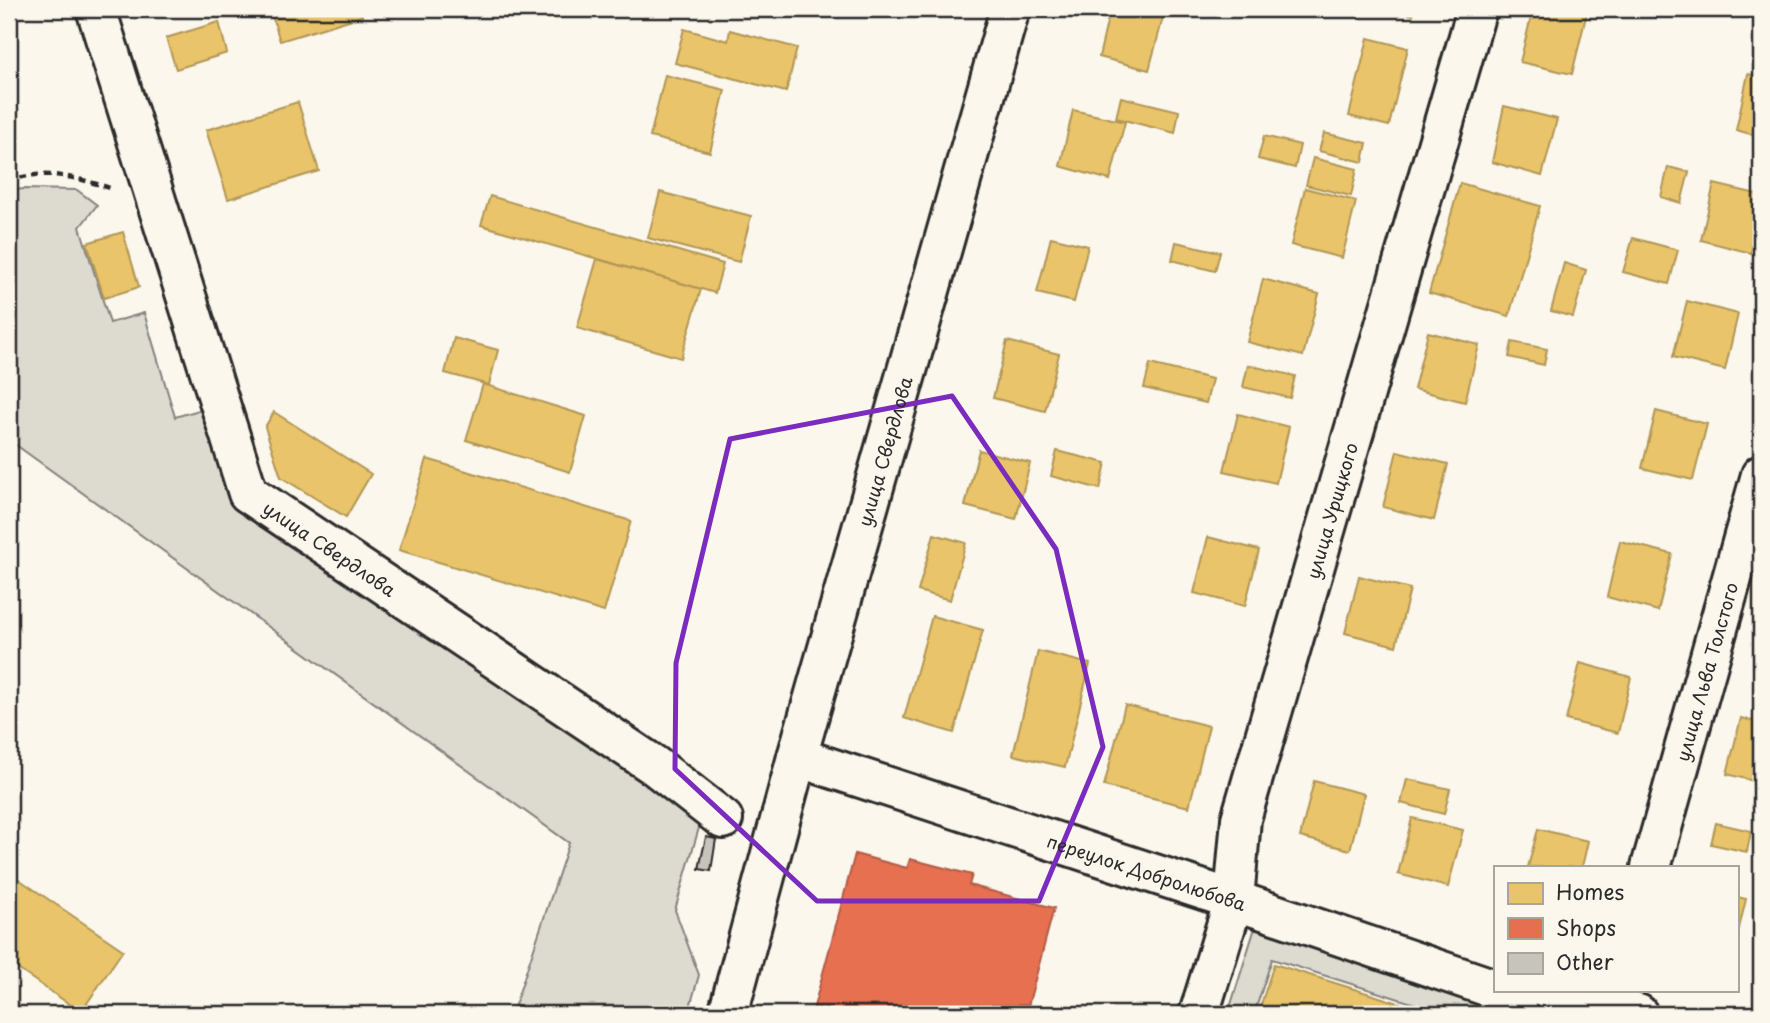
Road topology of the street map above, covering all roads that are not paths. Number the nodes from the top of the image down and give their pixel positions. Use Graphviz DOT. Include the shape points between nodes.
graph roads {
  1 [pos="96,9"];
  2 [pos="1010,9"];
  3 [pos="1478,9"];
  4 [pos="1761,475"];
  5 [pos="797,757"];
  6 [pos="723,819"];
  7 [pos="1651,866"];
  8 [pos="1234,900"];
  9 [pos="1494,989"];
  10 [pos="1502,992"];
  11 [pos="1622,1004"];
  12 [pos="728,1014"];
  13 [pos="1199,1014"];
  1 -- 6 [label="street, улица Свердлова" via="248,493 655,766"];
  2 -- 5 [label="street, улица Свердлова"];
  3 -- 8 [label="street, улица Урицкого" via="1241,819"];
  4 -- 7 [label="street, улица Льва Толстого"];
  5 -- 8 [label="street, переулок Добролюбова"];
  5 -- 12 [label="street, улица Свердлова"];
  8 -- 9 [label="street, переулок Добролюбова"];
  8 -- 13 [label="street, улица Урицкого"];
  10 -- 11 [label="street, переулок Добролюбова" via="1542,1005"];
}
